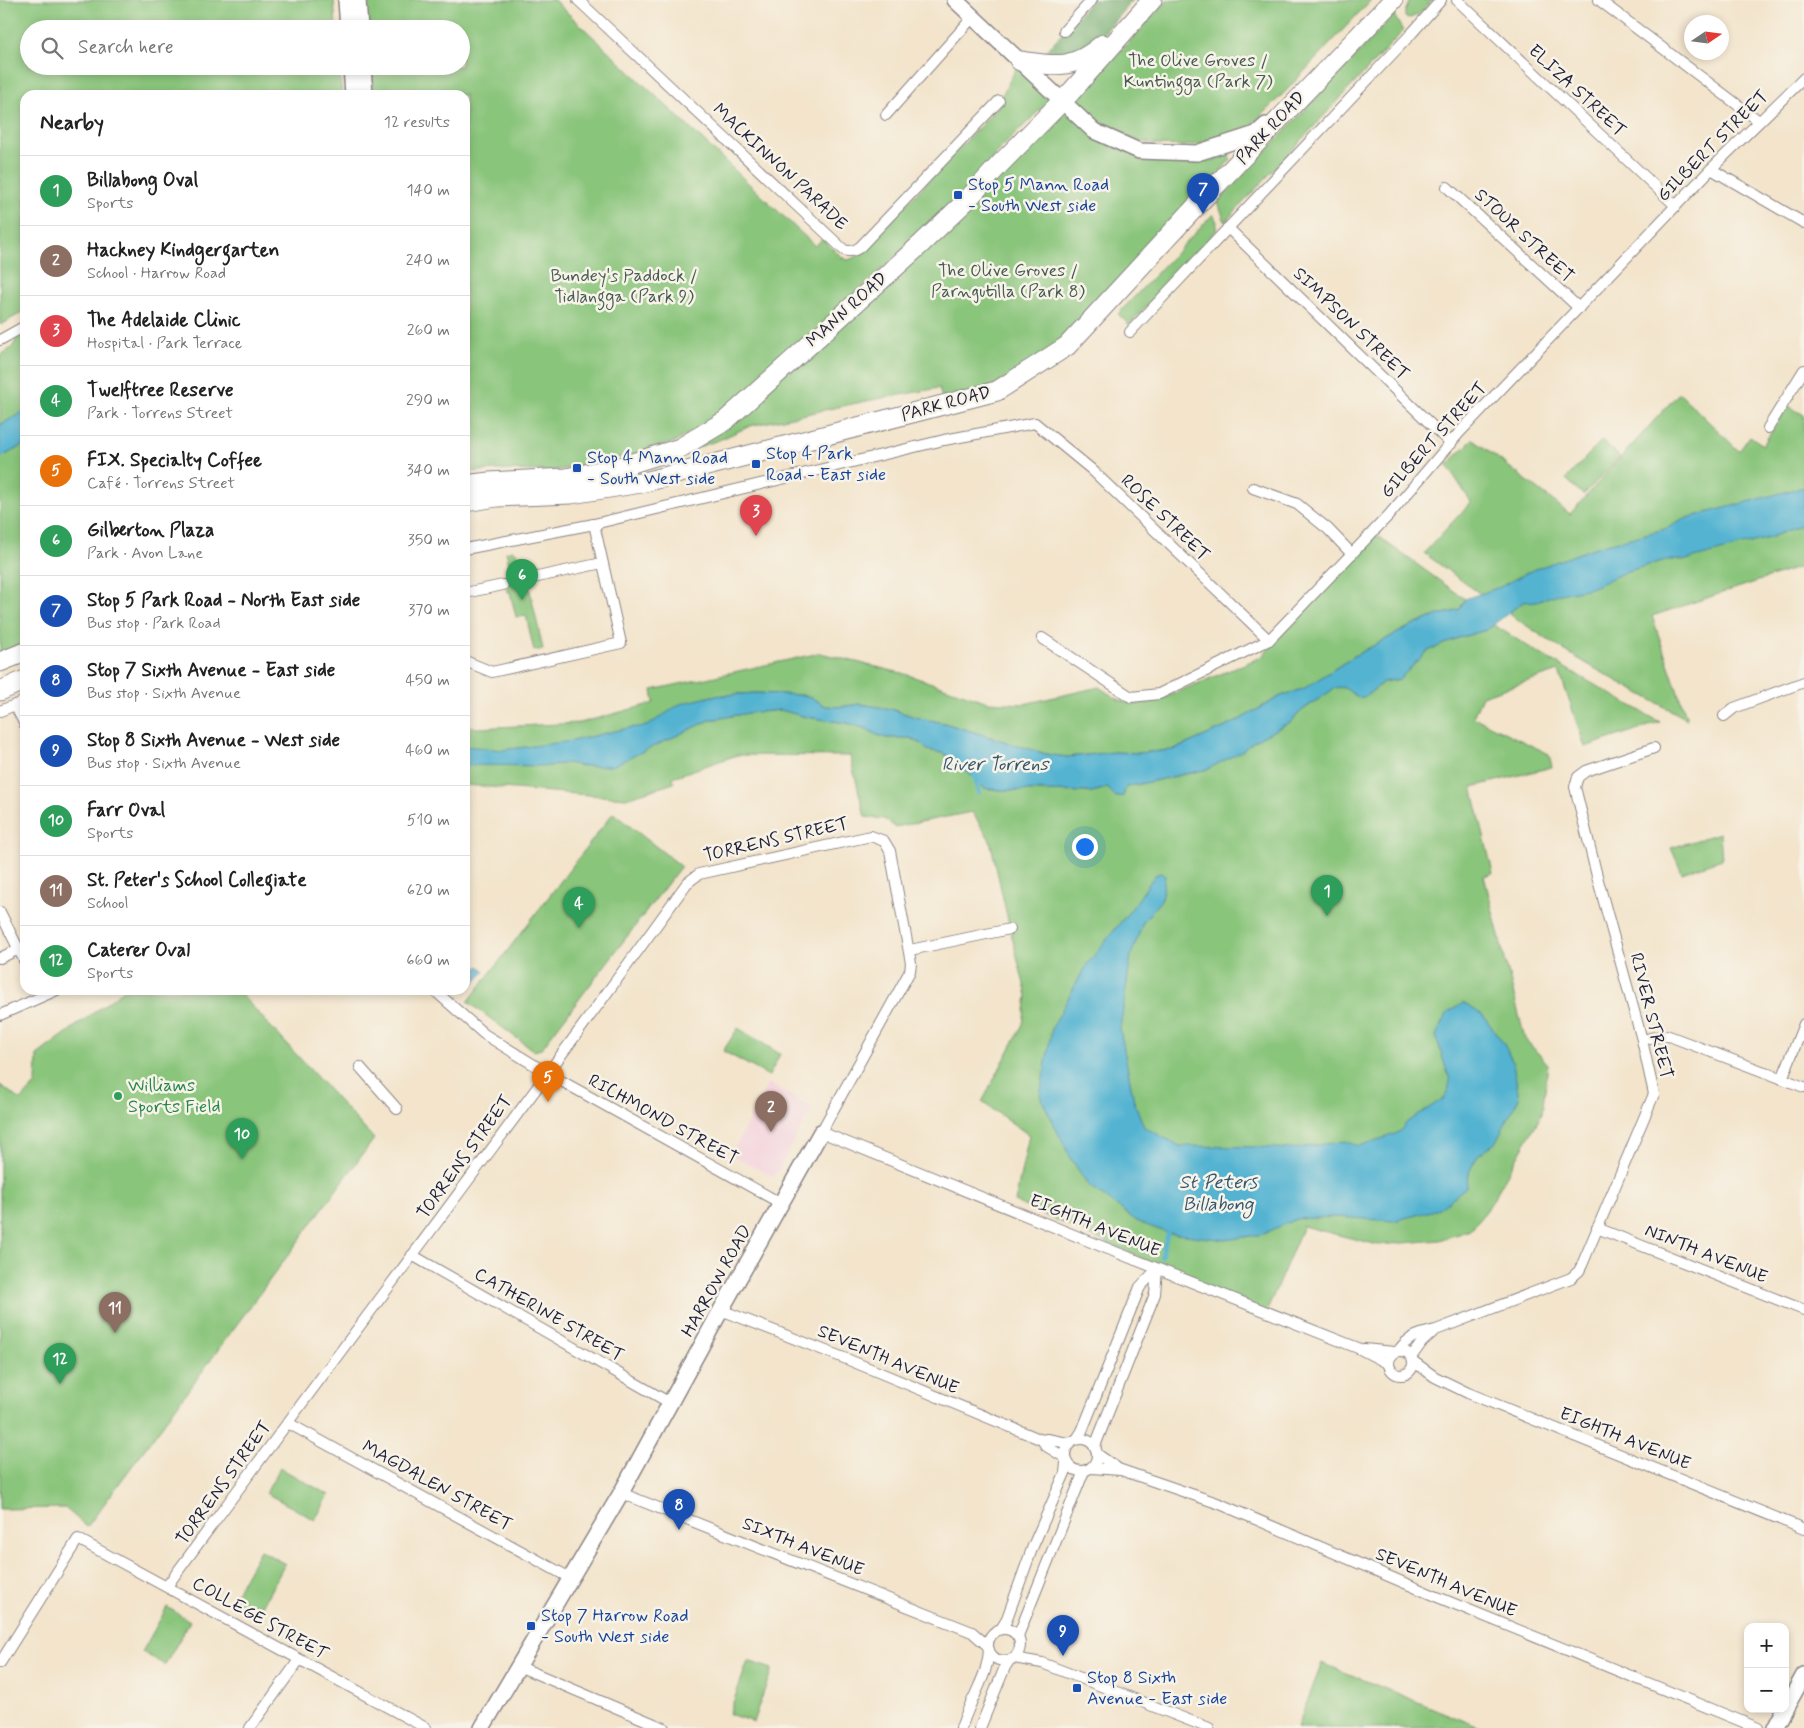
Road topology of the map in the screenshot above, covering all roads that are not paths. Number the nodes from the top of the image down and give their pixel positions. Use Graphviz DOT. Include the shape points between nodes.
graph roads {
  1 [pos="346,0"];
  2 [pos="358,0"];
  3 [pos="578,0"];
  4 [pos="955,0"];
  5 [pos="1092,0"];
  6 [pos="1394,0"];
  7 [pos="1441,0"];
  8 [pos="1456,0"];
  9 [pos="1599,0"];
  10 [pos="1150,3"];
  11 [pos="973,17"];
  12 [pos="347,20"];
  13 [pos="359,20"];
  14 [pos="1064,31"];
  15 [pos="1020,61"];
  16 [pos="352,75"];
  17 [pos="364,75"];
  18 [pos="1804,78"];
  19 [pos="353,90"];
  20 [pos="365,90"];
  21 [pos="1303,94"];
  22 [pos="999,101"];
  23 [pos="1063,101"];
  24 [pos="886,115"];
  25 [pos="1759,120"];
  26 [pos="1711,169"];
  27 [pos="1447,187"];
  28 [pos="1676,206"];
  29 [pos="1804,223"];
  30 [pos="1228,228"];
  31 [pos="1578,308"];
  32 [pos="20,329"];
  33 [pos="1130,332"];
  34 [pos="0,340"];
  35 [pos="1804,370"];
  36 [pos="1768,428"];
  37 [pos="1451,444"];
  38 [pos="470,484"];
  39 [pos="1253,488"];
  40 [pos="470,501"];
  41 [pos="594,524"];
  42 [pos="470,548"];
  43 [pos="1352,554"];
  44 [pos="602,562"];
  45 [pos="533,578"];
  46 [pos="503,585"];
  47 [pos="470,592"];
  48 [pos="1042,638"];
  49 [pos="1269,640"];
  50 [pos="20,654"];
  51 [pos="0,662"];
  52 [pos="470,663"];
  53 [pos="20,682"];
  54 [pos="1804,682"];
  55 [pos="0,691"];
  56 [pos="20,703"];
  57 [pos="14,705"];
  58 [pos="0,711"];
  59 [pos="20,716"];
  60 [pos="1724,716"];
  61 [pos="1654,748"];
  62 [pos="879,838"];
  63 [pos="0,912"];
  64 [pos="1010,929"];
  65 [pos="19,950"];
  66 [pos="910,950"];
  67 [pos="0,958"];
  68 [pos="36,995"];
  69 [pos="440,995"];
  70 [pos="0,1015"];
  71 [pos="1804,1024"];
  72 [pos="1642,1040"];
  73 [pos="360,1067"];
  74 [pos="547,1073"];
  75 [pos="1782,1079"];
  76 [pos="1804,1088"];
  77 [pos="397,1109"];
  78 [pos="822,1132"];
  79 [pos="782,1204"];
  80 [pos="1597,1228"];
  81 [pos="412,1256"];
  82 [pos="1157,1268"];
  83 [pos="721,1310"];
  84 [pos="1804,1310"];
  85 [pos="1436,1330"];
  86 [pos="1358,1348"];
  87 [pos="1397,1351"];
  88 [pos="1412,1363"];
  89 [pos="1389,1364"];
  90 [pos="670,1403"];
  91 [pos="288,1422"];
  92 [pos="1042,1440"];
  93 [pos="1073,1441"];
  94 [pos="1096,1450"];
  95 [pos="1065,1460"];
  96 [pos="1088,1470"];
  97 [pos="1121,1470"];
  98 [pos="621,1493"];
  99 [pos="1804,1529"];
  100 [pos="570,1578"];
  101 [pos="167,1586"];
  102 [pos="997,1631"];
  103 [pos="972,1632"];
  104 [pos="1020,1640"];
  105 [pos="988,1648"];
  106 [pos="299,1660"];
  107 [pos="1012,1660"];
  108 [pos="0,1663"];
  109 [pos="1042,1663"];
  110 [pos="518,1666"];
  111 [pos="1804,1675"];
  112 [pos="1789,1702"];
  113 [pos="1783,1713"];
  114 [pos="250,1728"];
  115 [pos="426,1728"];
  116 [pos="482,1728"];
  117 [pos="664,1728"];
  118 [pos="961,1728"];
  119 [pos="980,1728"];
  120 [pos="1210,1728"];
  121 [pos="1758,1728"];
  122 [pos="1775,1728"];
  1 -- 12 [label="street"];
  2 -- 13 [label="street"];
  3 -- 22 [label="street, MACKINNON PARADE" via="848,251 860,247"];
  4 -- 11 [label="street"];
  5 -- 14 [label="street"];
  6 -- 21 [label="highway, PARK ROAD"];
  7 -- 30 [label="street"];
  8 -- 28 [label="street, ELIZA STREET"];
  9 -- 25 [label="street"];
  10 -- 15 [label="highway" via="1089,56 1054,66"];
  10 -- 23 [label="highway, MANN ROAD"];
  11 -- 15 [label="street"];
  11 -- 24 [label="street"];
  15 -- 23 [label="street"];
  16 -- 19 [label="street"];
  17 -- 20 [label="street"];
  18 -- 25 [label="street, GILBERT STREET"];
  21 -- 23 [label="street" via="1256,134 1197,152 1139,151 1094,131"];
  21 -- 40 [label="highway, PARK ROAD" via="1067,346 997,391 641,483 571,494"];
  23 -- 38 [label="highway, MANN ROAD" via="920,246 725,421 680,448 624,466 566,478"];
  25 -- 26 [label="street, GILBERT STREET"];
  26 -- 28 [label="street, GILBERT STREET"];
  26 -- 29 [label="street"];
  27 -- 31 [label="street, STOUR STREET"];
  28 -- 31 [label="street, GILBERT STREET"];
  30 -- 33 [label="street"];
  30 -- 37 [label="street, SIMPSON STREET"];
  31 -- 37 [label="street, GILBERT STREET"];
  32 -- 34 [label="street"];
  35 -- 36 [label="street"];
  37 -- 43 [label="street, GILBERT STREET"];
  39 -- 43 [label="street" via="1297,504"];
  41 -- 42 [label="street"];
  41 -- 44 [label="street"];
  41 -- 49 [label="street, ROSE STREET" via="944,440 1035,423 1091,469"];
  43 -- 49 [label="street, GILBERT STREET"];
  44 -- 45 [label="street"];
  44 -- 52 [label="street" via="621,643 492,672"];
  46 -- 47 [label="street"];
  48 -- 49 [label="street, GILBERT STREET" via="1131,698 1159,694"];
  50 -- 51 [label="highway"];
  53 -- 55 [label="highway"];
  54 -- 60 [label="street" via="1734,708"];
  56 -- 57 [label="street"];
  57 -- 58 [label="street"];
  57 -- 59 [label="street"];
  61 -- 72 [label="street, RIVER STREET" via="1586,771 1578,777 1575,787"];
  62 -- 66 [label="street, HARROW ROAD" via="890,851"];
  62 -- 74 [label="street, TORRENS STREET" via="868,836 693,877"];
  63 -- 65 [label="street"];
  64 -- 66 [label="street"];
  65 -- 67 [label="street"];
  66 -- 78 [label="street, HARROW ROAD" via="910,970"];
  68 -- 70 [label="street"];
  69 -- 74 [label="street, RICHMOND STREET" via="484,1034"];
  71 -- 75 [label="street"];
  72 -- 75 [label="street" via="1669,1036"];
  72 -- 80 [label="street, RIVER STREET" via="1654,1094"];
  73 -- 77 [label="street"];
  74 -- 79 [label="street, RICHMOND STREET"];
  74 -- 81 [label="street, TORRENS STREET"];
  75 -- 76 [label="street"];
  78 -- 79 [label="street, HARROW ROAD"];
  78 -- 82 [label="street, EIGHTH AVENUE"];
  79 -- 83 [label="street, HARROW ROAD"];
  80 -- 84 [label="street, NINTH AVENUE"];
  80 -- 85 [label="street, RIVER STREET" via="1576,1275"];
  81 -- 90 [label="street, CATHERINE STREET"];
  81 -- 91 [label="street, TORRENS STREET"];
  82 -- 86 [label="street, EIGHTH AVENUE"];
  82 -- 93 [label="street" via="1140,1287 1082,1431"];
  82 -- 94 [label="street" via="1155,1294"];
  83 -- 90 [label="street, HARROW ROAD"];
  83 -- 92 [label="street, SEVENTH AVENUE"];
  85 -- 87 [label="street, RIVER STREET" via="1411,1338"];
  85 -- 88 [label="street, RIVER STREET" via="1422,1342"];
  86 -- 87 [label="street, EIGHTH AVENUE"];
  86 -- 89 [label="street, EIGHTH AVENUE"];
  87 -- 88 [label="street" via="1405,1350"];
  87 -- 89 [label="street"];
  88 -- 89 [label="street" via="1404,1375 1391,1370"];
  88 -- 99 [label="street, EIGHTH AVENUE" via="1468,1393"];
  90 -- 98 [label="street, HARROW ROAD"];
  91 -- 100 [label="street, MAGDALEN STREET"];
  91 -- 101 [label="street, TORRENS STREET"];
  92 -- 93 [label="street, SEVENTH AVENUE"];
  92 -- 95 [label="street, SEVENTH AVENUE"];
  93 -- 94 [label="street" via="1083,1438"];
  93 -- 95 [label="street"];
  94 -- 96 [label="street" via="1095,1464"];
  94 -- 97 [label="street, SEVENTH AVENUE"];
  95 -- 96 [label="street" via="1072,1469"];
  95 -- 102 [label="street" via="1065,1474 1033,1546 1006,1620"];
  96 -- 97 [label="street, SEVENTH AVENUE"];
  96 -- 104 [label="street"];
  97 -- 121 [label="street, SEVENTH AVENUE" via="1220,1504 1444,1600"];
  98 -- 100 [label="street, HARROW ROAD"];
  98 -- 103 [label="street, SIXTH AVENUE"];
  100 -- 110 [label="street, HARROW ROAD"];
  101 -- 106 [label="street, COLLEGE STREET"];
  101 -- 108 [label="street, COLLEGE STREET" via="78,1539"];
  102 -- 103 [label="street, SIXTH AVENUE"];
  102 -- 104 [label="street" via="1013,1631"];
  102 -- 105 [label="street" via="990,1636"];
  103 -- 105 [label="street, SIXTH AVENUE"];
  104 -- 107 [label="street" via="1018,1654"];
  104 -- 109 [label="street"];
  105 -- 107 [label="street" via="996,1659"];
  105 -- 118 [label="street" via="988,1664 982,1683"];
  106 -- 114 [label="street"];
  106 -- 115 [label="street, COLLEGE STREET"];
  107 -- 109 [label="street"];
  107 -- 119 [label="street" via="1005,1667"];
  109 -- 120 [label="street"];
  110 -- 116 [label="street, HARROW ROAD"];
  110 -- 117 [label="street"];
  111 -- 112 [label="street"];
  113 -- 122 [label="street"];
}
